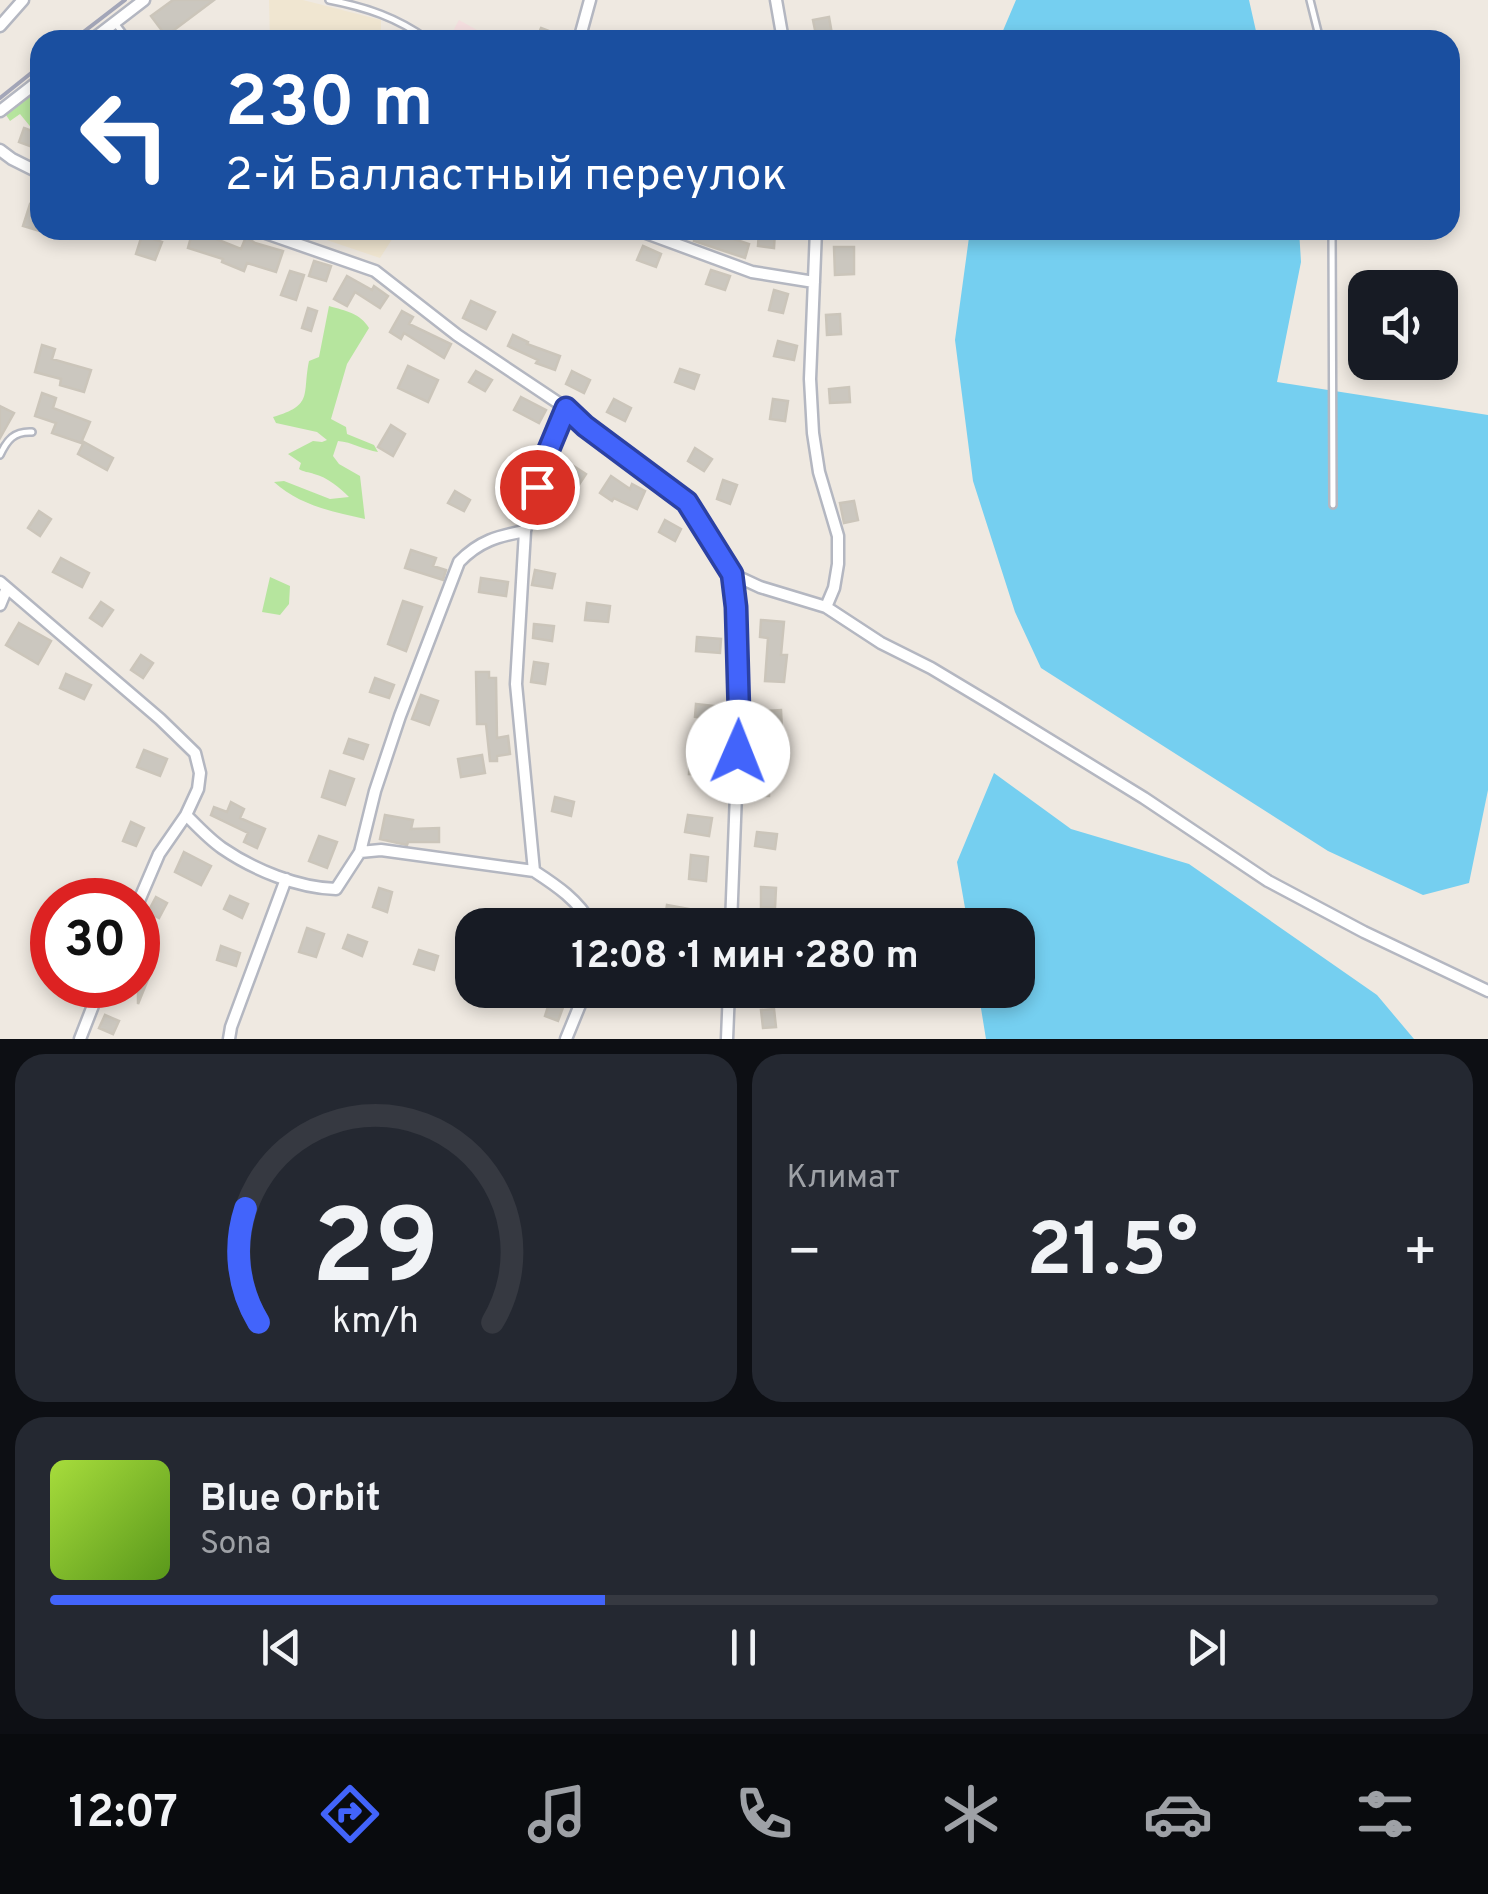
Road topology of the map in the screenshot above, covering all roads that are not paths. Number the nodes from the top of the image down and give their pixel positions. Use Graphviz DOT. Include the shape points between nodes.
graph roads {
  1 [pos="24,0"];
  2 [pos="144,0"];
  3 [pos="329,0"];
  4 [pos="590,0"];
  5 [pos="776,0"];
  6 [pos="1310,0"];
  7 [pos="115,22"];
  8 [pos="0,26"];
  9 [pos="105,30"];
  10 [pos="121,30"];
  11 [pos="413,30"];
  12 [pos="581,30"];
  13 [pos="781,30"];
  14 [pos="1318,30"];
  15 [pos="30,88"];
  16 [pos="0,111"];
  17 [pos="0,150"];
  18 [pos="30,168"];
  19 [pos="286,240"];
  20 [pos="665,240"];
  21 [pos="816,240"];
  22 [pos="1332,240"];
  23 [pos="814,282"];
  24 [pos="566,408"];
  25 [pos="32,432"];
  26 [pos="0,455"];
  27 [pos="1333,505"];
  28 [pos="525,530"];
  29 [pos="732,574"];
  30 [pos="3,585"];
  31 [pos="0,604"];
  32 [pos="826,607"];
  33 [pos="186,815"];
  34 [pos="360,852"];
  35 [pos="534,870"];
  36 [pos="149,878"];
  37 [pos="286,879"];
  38 [pos="581,908"];
  39 [pos="732,908"];
  40 [pos="1488,992"];
  41 [pos="93,1008"];
  42 [pos="579,1008"];
  43 [pos="728,1008"];
  44 [pos="80,1039"];
  45 [pos="229,1039"];
  46 [pos="566,1039"];
  47 [pos="727,1039"];
  1 -- 8 [label="street"];
  2 -- 7 [label="street"];
  3 -- 11 [label="lane"];
  4 -- 12 [label="street"];
  5 -- 13 [label="street"];
  6 -- 14 [label="lane"];
  7 -- 9 [label="street"];
  7 -- 10 [label="lane"];
  15 -- 16 [label="street"];
  17 -- 18 [label="street"];
  19 -- 24 [label="street" via="375,271"];
  20 -- 23 [label="street" via="752,272"];
  21 -- 23 [label="street"];
  22 -- 27 [label="lane"];
  23 -- 32 [label="street" via="812,433 838,536"];
  24 -- 28 [label="street"];
  24 -- 29 [label="street" via="687,502"];
  25 -- 26 [label="lane" via="7,441"];
  28 -- 34 [label="street" via="474,547 460,562 400,716"];
  28 -- 35 [label="street" via="516,684"];
  29 -- 32 [label="street"];
  29 -- 39 [label="street" via="739,714"];
  30 -- 31 [label="street"];
  30 -- 33 [label="street" via="195,753 198,789"];
  32 -- 40 [label="street" via="1062,747 1268,881"];
  33 -- 36 [label="street"];
  33 -- 37 [label="street" via="222,848"];
  34 -- 35 [label="street" via="392,850"];
  34 -- 37 [label="street" via="336,890"];
  35 -- 38 [label="street"];
  37 -- 45 [label="street"];
  41 -- 44 [label="street"];
  42 -- 46 [label="street"];
  43 -- 47 [label="street"];
}
